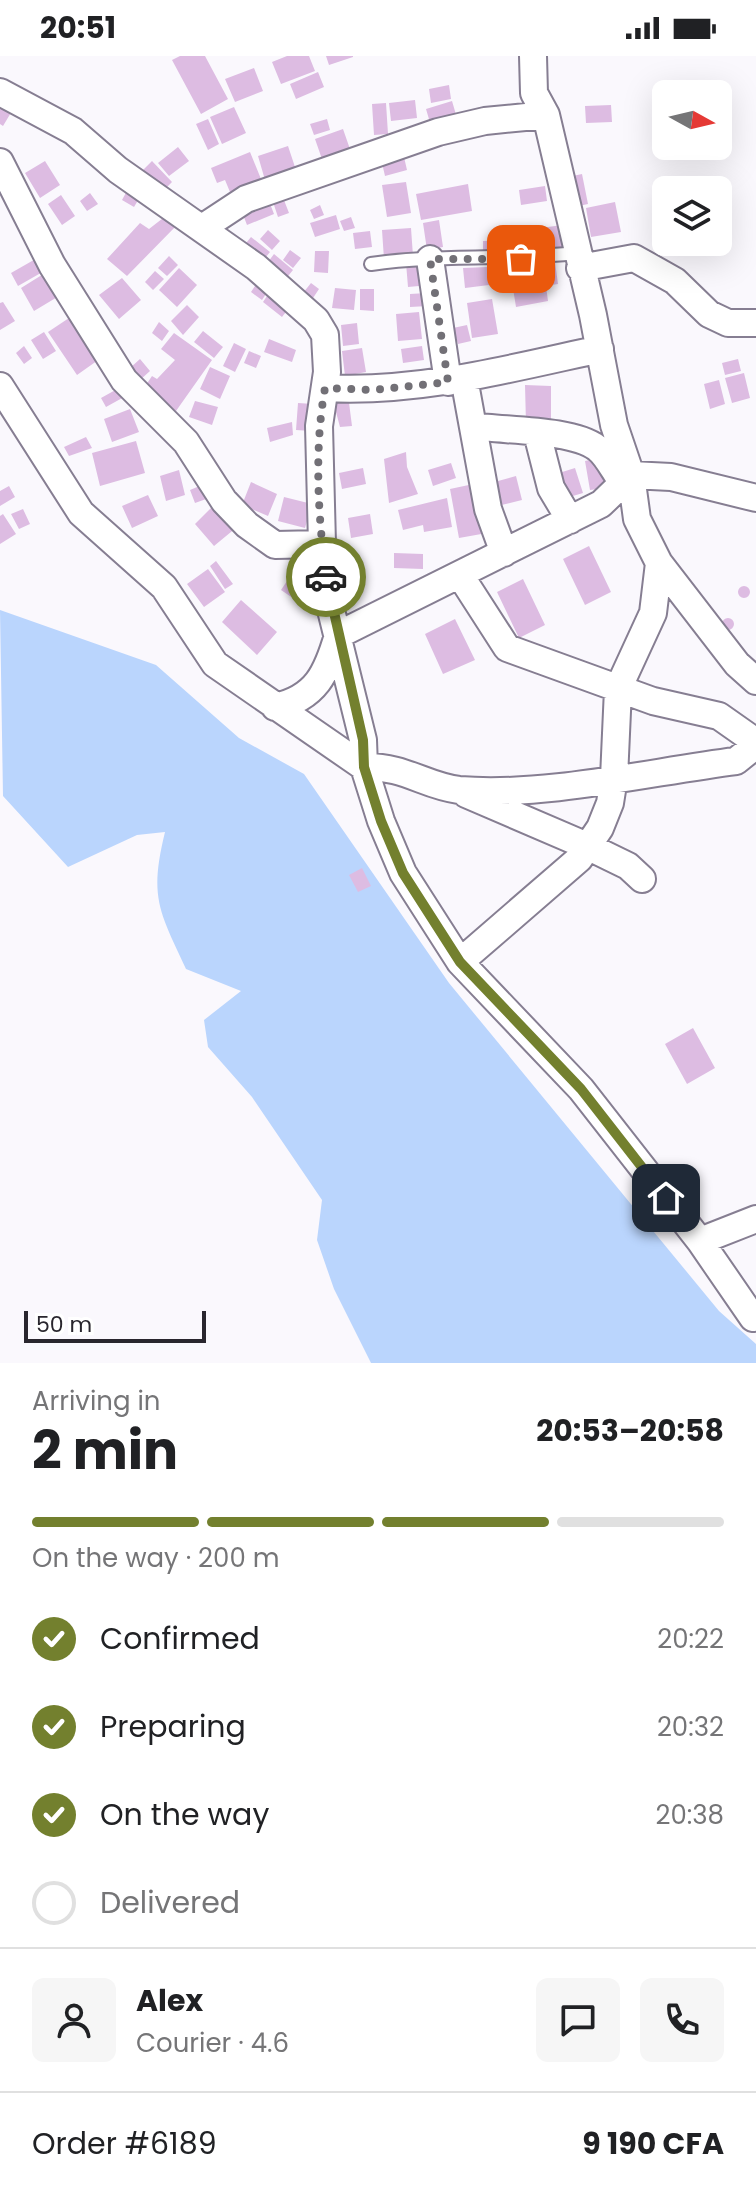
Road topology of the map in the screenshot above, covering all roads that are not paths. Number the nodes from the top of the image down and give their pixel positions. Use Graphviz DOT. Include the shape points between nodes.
graph roads {
  1 [pos="533,56"];
  2 [pos="0,92"];
  3 [pos="546,115"];
  4 [pos="0,162"];
  5 [pos="202,228"];
  6 [pos="430,259"];
  7 [pos="578,261"];
  8 [pos="371,264"];
  9 [pos="756,323"];
  10 [pos="600,349"];
  11 [pos="456,380"];
  12 [pos="0,386"];
  13 [pos="325,388"];
  14 [pos="473,426"];
  15 [pos="537,433"];
  16 [pos="627,479"];
  17 [pos="756,498"];
  18 [pos="570,520"];
  19 [pos="322,544"];
  20 [pos="504,553"];
  21 [pos="659,563"];
  22 [pos="460,575"];
  23 [pos="338,635"];
  24 [pos="756,681"];
  25 [pos="618,689"];
  26 [pos="275,707"];
  27 [pos="756,743"];
  28 [pos="364,767"];
  29 [pos="614,778"];
  30 [pos="456,789"];
  31 [pos="587,846"];
  32 [pos="642,879"];
  33 [pos="460,962"];
  34 [pos="756,1219"];
  35 [pos="700,1241"];
  36 [pos="753,1318"];
  1 -- 3 [label="street" via="534,93"];
  2 -- 5 [label="street" via="73,131 118,170"];
  3 -- 5 [label="street" via="438,132 246,199"];
  3 -- 7 [label="street"];
  4 -- 19 [label="street" via="52,265 124,380 186,442 224,501 275,545"];
  5 -- 13 [label="street" via="316,320 328,353"];
  6 -- 7 [label="lane"];
  6 -- 8 [label="lane"];
  6 -- 11 [label="street"];
  7 -- 9 [label="street" via="634,258 675,281 709,314 728,323"];
  7 -- 10 [label="street"];
  10 -- 11 [label="street"];
  10 -- 16 [label="street"];
  11 -- 13 [label="street" via="374,390"];
  11 -- 14 [label="street"];
  12 -- 26 [label="street" via="81,513 164,587 215,664"];
  13 -- 19 [label="street" via="319,426"];
  14 -- 15 [label="street"];
  14 -- 20 [label="street" via="488,509"];
  15 -- 16 [label="street" via="599,449"];
  15 -- 18 [label="street" via="551,488"];
  16 -- 17 [label="street" via="671,477"];
  16 -- 18 [label="street" via="601,504"];
  16 -- 21 [label="street" via="637,519"];
  18 -- 20 [label="street"];
  19 -- 23 [label="street"];
  20 -- 22 [label="street"];
  21 -- 24 [label="street"];
  21 -- 25 [label="street" via="653,613"];
  22 -- 23 [label="street"];
  22 -- 25 [label="street" via="507,648"];
  23 -- 26 [label="street" via="324,676 312,691"];
  23 -- 28 [label="street" via="363,740"];
  25 -- 27 [label="street" via="719,716"];
  25 -- 29 [label="street"];
  26 -- 28 [label="street"];
  27 -- 29 [label="street" via="736,761"];
  28 -- 30 [label="street" via="389,766"];
  28 -- 33 [label="street" via="403,873"];
  29 -- 30 [label="street" via="498,791"];
  29 -- 31 [label="street" via="610,803"];
  30 -- 31 [label="street"];
  31 -- 32 [label="street"];
  31 -- 33 [label="street" via="579,859"];
  33 -- 35 [label="street" via="581,1089"];
  34 -- 35 [label="street"];
  35 -- 36 [label="street"];
}
